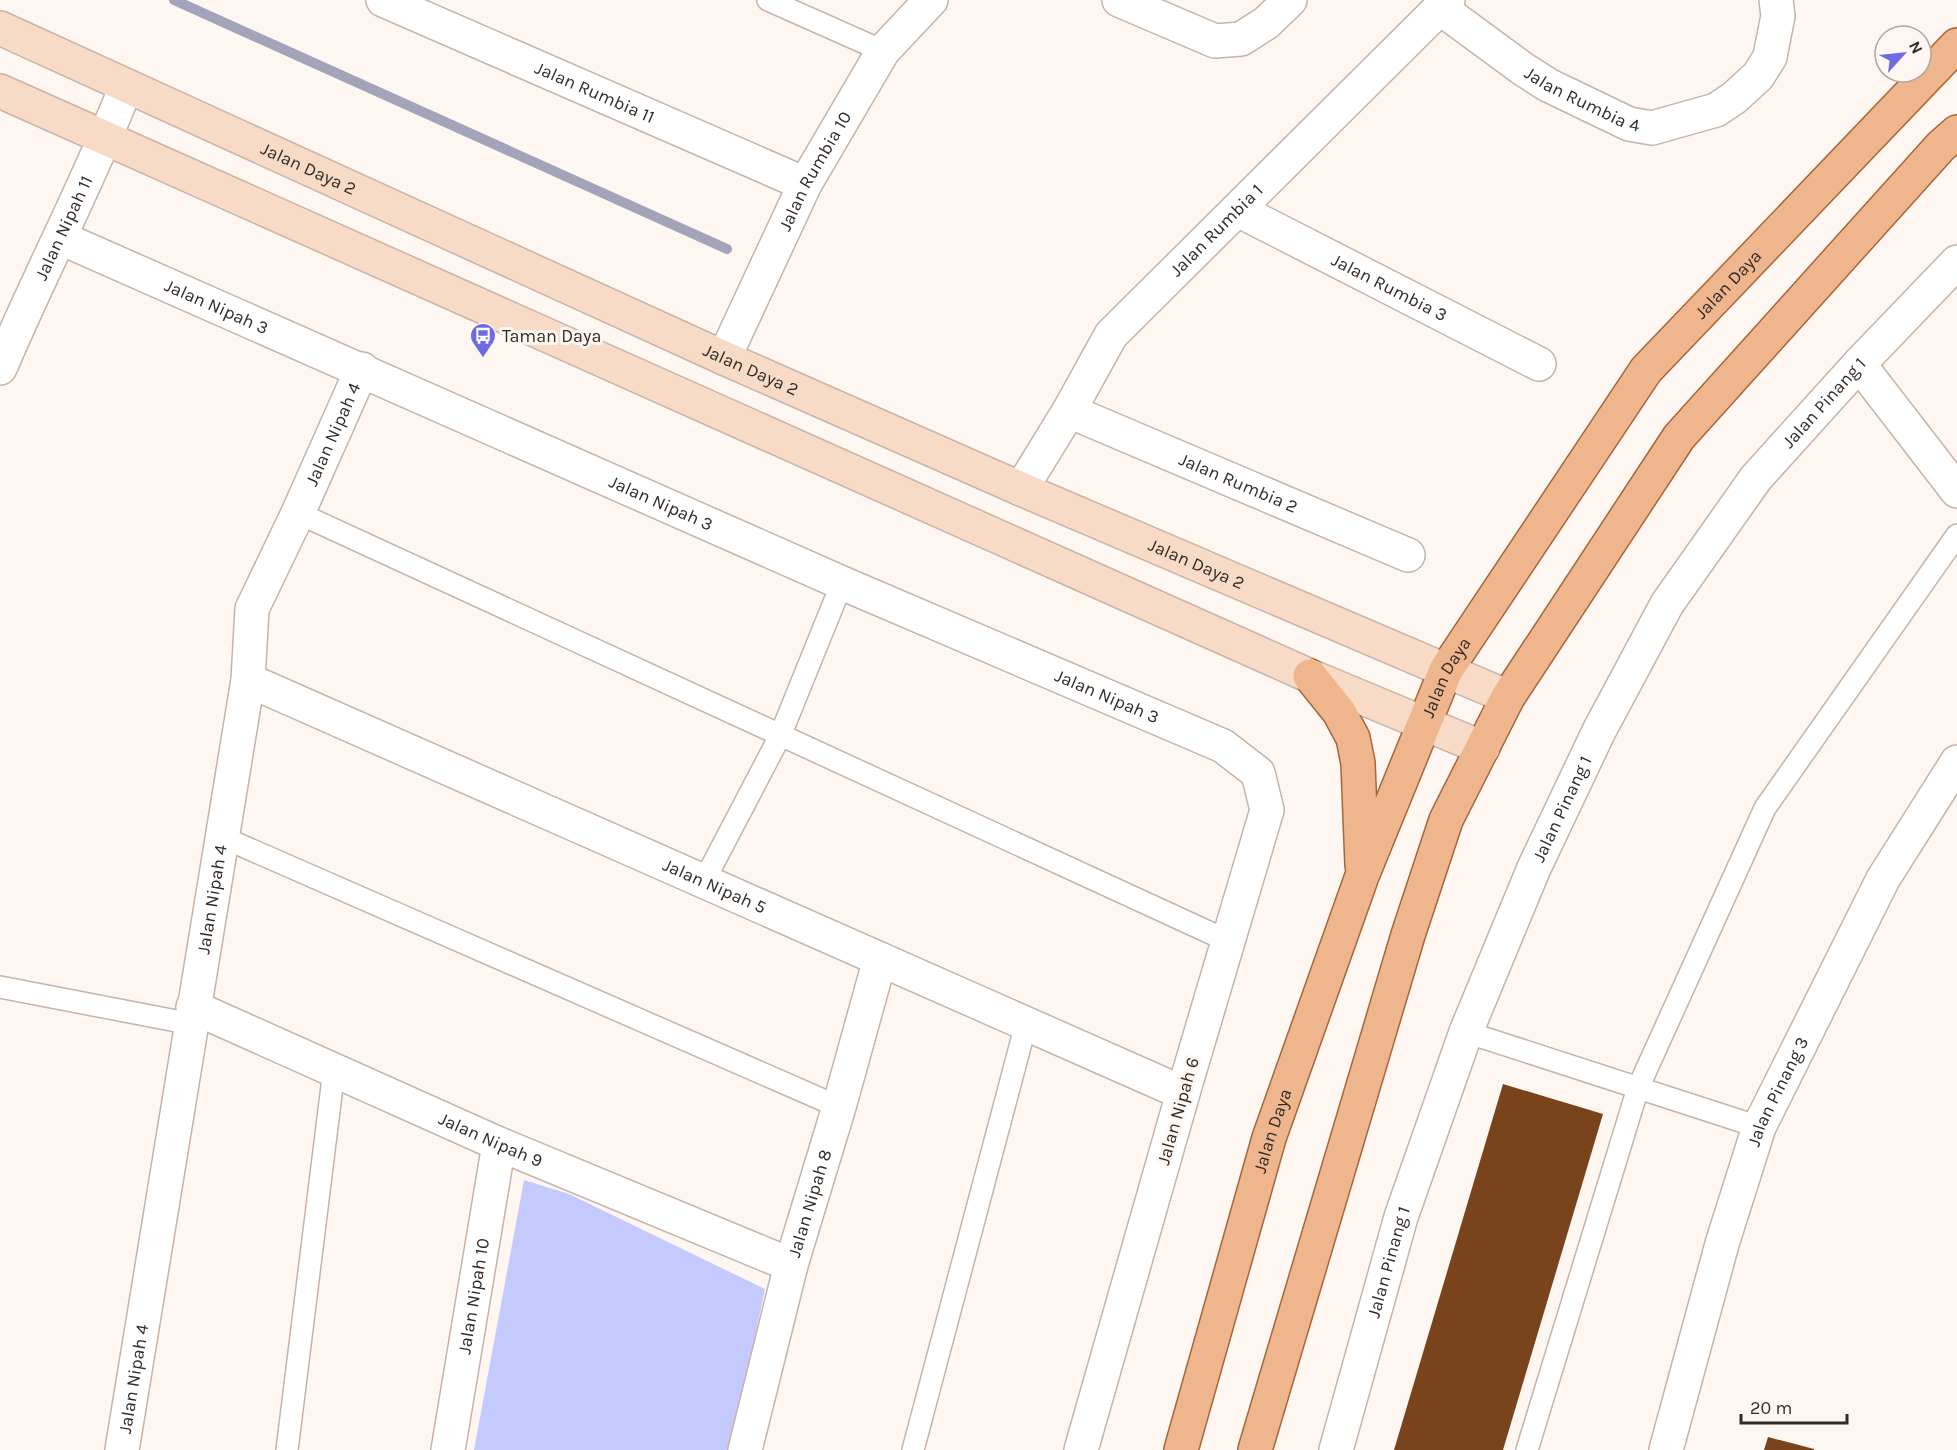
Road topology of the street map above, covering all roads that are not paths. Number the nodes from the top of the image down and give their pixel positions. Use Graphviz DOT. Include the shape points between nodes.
graph roads {
  1 [pos="383,0"];
  2 [pos="768,0"];
  3 [pos="931,0"];
  4 [pos="1119,0"];
  5 [pos="1290,0"];
  6 [pos="1776,0"];
  7 [pos="1444,4"];
  8 [pos="0,28"];
  9 [pos="1957,45"];
  10 [pos="882,51"];
  11 [pos="126,87"];
  12 [pos="0,91"];
  13 [pos="1957,132"];
  14 [pos="106,139"];
  15 [pos="805,184"];
  16 [pos="1238,210"];
  17 [pos="61,238"];
  18 [pos="1957,262"];
  19 [pos="10,315"];
  20 [pos="724,358"];
  21 [pos="1539,364"];
  22 [pos="1859,364"];
  23 [pos="0,368"];
  24 [pos="362,369"];
  25 [pos="1069,411"];
  26 [pos="1021,489"];
  27 [pos="1957,491"];
  28 [pos="298,513"];
  29 [pos="1957,535"];
  30 [pos="1408,555"];
  31 [pos="842,583"];
  32 [pos="1446,670"];
  33 [pos="1310,676"];
  34 [pos="248,680"];
  35 [pos="1508,697"];
  36 [pos="1424,723"];
  37 [pos="780,736"];
  38 [pos="1483,748"];
  39 [pos="1957,762"];
  40 [pos="1258,773"];
  41 [pos="222,837"];
  42 [pos="1362,876"];
  43 [pos="704,881"];
  44 [pos="1228,940"];
  45 [pos="880,959"];
  46 [pos="0,987"];
  47 [pos="193,1016"];
  48 [pos="1026,1023"];
  49 [pos="1466,1032"];
  50 [pos="334,1070"];
  51 [pos="1638,1088"];
  52 [pos="1183,1092"];
  53 [pos="839,1107"];
  54 [pos="1759,1127"];
  55 [pos="499,1144"];
  56 [pos="791,1265"];
  57 [pos="122,1450"];
  58 [pos="287,1450"];
  59 [pos="448,1450"];
  60 [pos="745,1450"];
  61 [pos="913,1450"];
  62 [pos="1081,1450"];
  63 [pos="1181,1450"];
  64 [pos="1255,1450"];
  65 [pos="1336,1450"];
  66 [pos="1527,1450"];
  67 [pos="1666,1450"];
  1 -- 15 [label="street, Jalan Rumbia 11"];
  2 -- 10 [label="lane"];
  3 -- 10 [label="street, Jalan Rumbia 10"];
  4 -- 5 [label="street" via="1215,41 1241,39 1266,23"];
  6 -- 7 [label="street, Jalan Rumbia 4" via="1778,16 1770,57 1758,76 1716,110 1652,128 1629,124 1548,85 1522,69"];
  7 -- 16 [label="street, Jalan Rumbia 1"];
  8 -- 11 [label="main road, Jalan Daya 2"];
  9 -- 32 [label="main road, Jalan Daya" via="1646,370"];
  10 -- 15 [label="street, Jalan Rumbia 10"];
  11 -- 14 [label="street, Jalan Nipah 11"];
  11 -- 20 [label="main road, Jalan Daya 2"];
  12 -- 14 [label="main road"];
  13 -- 35 [label="main road" via="1680,437"];
  14 -- 17 [label="street, Jalan Nipah 11"];
  14 -- 33 [label="main road"];
  15 -- 20 [label="street, Jalan Rumbia 10"];
  16 -- 21 [label="street, Jalan Rumbia 3"];
  16 -- 25 [label="street, Jalan Rumbia 1" via="1111,335"];
  17 -- 19 [label="street, Jalan Nipah 11"];
  17 -- 24 [label="street, Jalan Nipah 3"];
  18 -- 22 [label="street, Jalan Pinang 1"];
  19 -- 23 [label="street, Jalan Nipah 11"];
  20 -- 26 [label="main road, Jalan Daya 2"];
  22 -- 27 [label="street"];
  22 -- 49 [label="street, Jalan Pinang 1" via="1756,478 1668,604 1599,732 1534,868"];
  24 -- 28 [label="street, Jalan Nipah 4"];
  24 -- 31 [label="street, Jalan Nipah 3"];
  25 -- 26 [label="street, Jalan Rumbia 1"];
  25 -- 30 [label="street, Jalan Rumbia 2"];
  26 -- 32 [label="main road, Jalan Daya 2"];
  28 -- 34 [label="street, Jalan Nipah 4" via="252,609"];
  28 -- 37 [label="lane"];
  29 -- 51 [label="lane" via="1765,808"];
  31 -- 37 [label="lane"];
  31 -- 40 [label="street, Jalan Nipah 3" via="1223,746"];
  32 -- 35 [label="main road, Jalan Daya 2"];
  32 -- 36 [label="main road, Jalan Daya"];
  33 -- 36 [label="main road"];
  33 -- 42 [label="main road" via="1339,712 1353,738 1358,763"];
  34 -- 41 [label="street, Jalan Nipah 4"];
  34 -- 43 [label="street, Jalan Nipah 5"];
  35 -- 38 [label="main road"];
  36 -- 38 [label="main road"];
  36 -- 42 [label="main road, Jalan Daya"];
  37 -- 43 [label="lane"];
  37 -- 44 [label="lane"];
  38 -- 64 [label="main road" via="1446,820 1408,935"];
  39 -- 54 [label="street, Jalan Pinang 3" via="1883,879"];
  40 -- 44 [label="street, Jalan Nipah 6" via="1267,810"];
  41 -- 47 [label="street, Jalan Nipah 4"];
  41 -- 53 [label="lane"];
  42 -- 63 [label="main road, Jalan Daya" via="1269,1138"];
  43 -- 45 [label="street, Jalan Nipah 5"];
  44 -- 52 [label="street, Jalan Nipah 6"];
  45 -- 48 [label="street, Jalan Nipah 5"];
  45 -- 53 [label="street, Jalan Nipah 8"];
  46 -- 47 [label="lane"];
  47 -- 50 [label="street, Jalan Nipah 9"];
  47 -- 57 [label="street, Jalan Nipah 4"];
  48 -- 52 [label="street, Jalan Nipah 5"];
  48 -- 61 [label="lane"];
  49 -- 51 [label="lane"];
  49 -- 65 [label="street, Jalan Pinang 1" via="1401,1217"];
  50 -- 55 [label="street, Jalan Nipah 9"];
  50 -- 58 [label="lane"];
  51 -- 54 [label="lane"];
  51 -- 66 [label="lane"];
  52 -- 62 [label="street, Jalan Nipah 6"];
  53 -- 56 [label="street, Jalan Nipah 8"];
  54 -- 67 [label="street, Jalan Pinang 3" via="1722,1244"];
  55 -- 56 [label="street, Jalan Nipah 9"];
  55 -- 59 [label="street, Jalan Nipah 10"];
  56 -- 60 [label="street, Jalan Nipah 8"];
}
